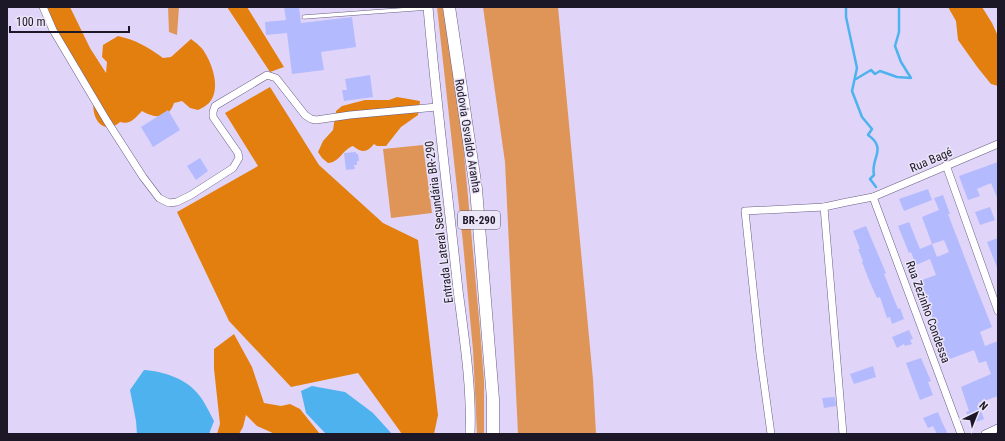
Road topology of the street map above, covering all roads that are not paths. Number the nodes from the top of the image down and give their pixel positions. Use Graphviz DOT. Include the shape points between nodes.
graph roads {
  1 [pos="43,7"];
  2 [pos="428,7"];
  3 [pos="449,7"];
  4 [pos="304,17"];
  5 [pos="437,107"];
  6 [pos="998,144"];
  7 [pos="946,165"];
  8 [pos="874,197"];
  9 [pos="824,208"];
  10 [pos="998,311"];
  11 [pos="998,428"];
  12 [pos="470,434"];
  13 [pos="493,434"];
  14 [pos="771,434"];
  15 [pos="844,434"];
  16 [pos="961,434"];
  17 [pos="985,434"];
  1 -- 5 [label="street" via="107,121 143,177 159,198 170,203 191,195 233,168 239,158 238,153 212,112 215,106 267,75 276,78 305,115 316,120"];
  2 -- 4 [label="lane"];
  2 -- 5 [label="main road, Entrada Lateral Secundária BR-290"];
  3 -- 13 [label="highway, Rodovia Osvaldo Aranha / BR-290" via="476,189 493,400"];
  5 -- 12 [label="main road, Entrada Lateral Secundária BR-290" via="471,413"];
  6 -- 7 [label="street, Rua Bagé"];
  7 -- 8 [label="street, Rua Bagé"];
  7 -- 10 [label="street"];
  8 -- 9 [label="street, Rua Bagé"];
  8 -- 16 [label="street, Rua Zezinho Condessa"];
  9 -- 14 [label="street, Rua Bagé" via="746,211 760,354"];
  9 -- 15 [label="street"];
  11 -- 17 [label="street"];
}
